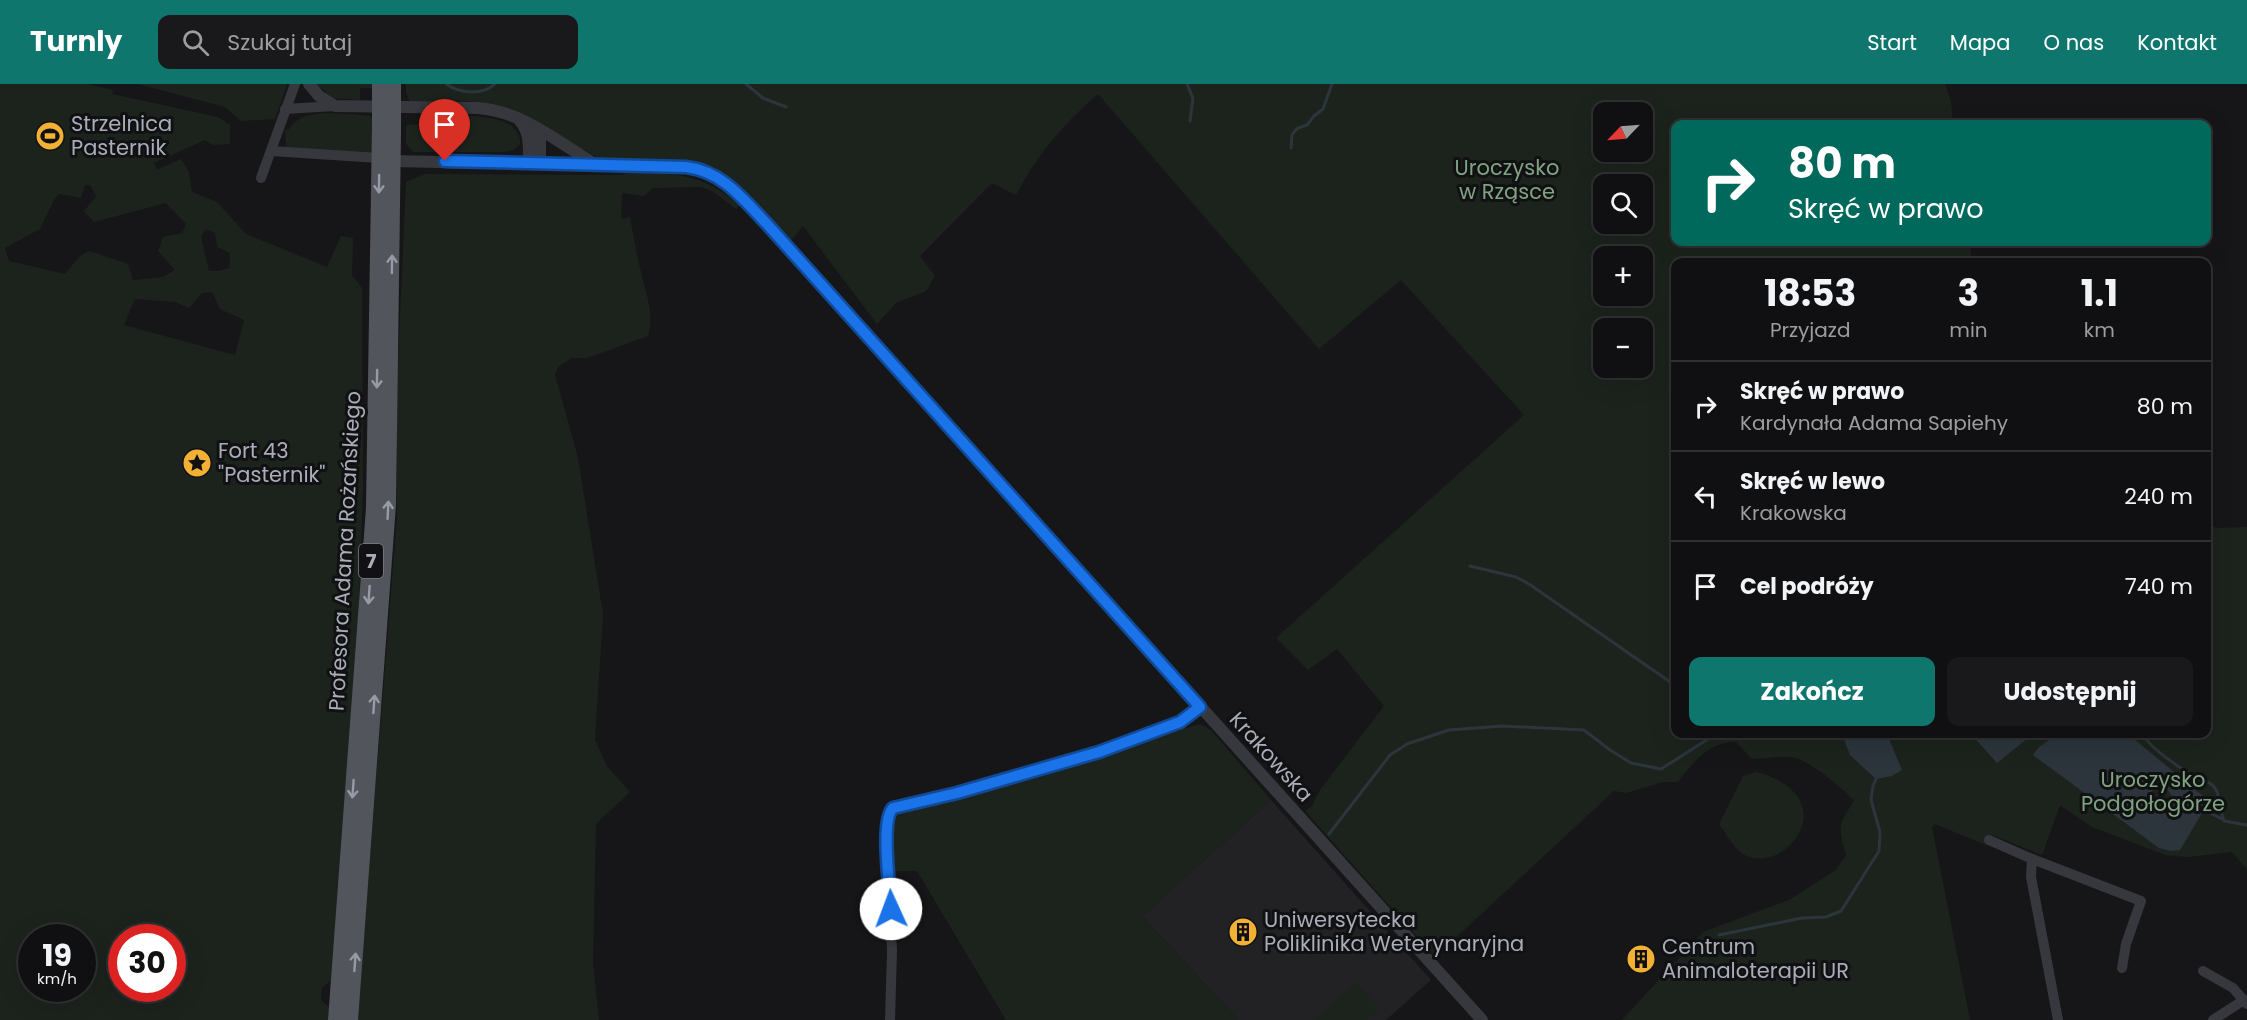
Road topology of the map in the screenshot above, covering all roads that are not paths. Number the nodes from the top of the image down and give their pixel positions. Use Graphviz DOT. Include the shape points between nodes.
graph roads {
  1 [pos="295,84"];
  2 [pos="309,84"];
  3 [pos="380,84"];
  4 [pos="393,84"];
  5 [pos="335,106"];
  6 [pos="285,109"];
  7 [pos="520,120"];
  8 [pos="386,128"];
  9 [pos="537,128"];
  10 [pos="271,151"];
  11 [pos="386,160"];
  12 [pos="535,163"];
  13 [pos="594,164"];
  14 [pos="261,178"];
  15 [pos="1200,707"];
  16 [pos="1989,840"];
  17 [pos="2032,859"];
  18 [pos="2122,968"];
  19 [pos="2203,971"];
  20 [pos="2245,1002"];
  21 [pos="336,1020"];
  22 [pos="350,1020"];
  23 [pos="890,1020"];
  24 [pos="1482,1020"];
  25 [pos="2058,1020"];
  26 [pos="2213,1020"];
  1 -- 6 [label="street"];
  2 -- 5 [label="street"];
  3 -- 8 [label="main road, Profesora Adama Rożańskiego / 7, bridge"];
  4 -- 8 [label="main road, Profesora Adama Rożańskiego / 7, bridge"];
  5 -- 6 [label="street"];
  5 -- 7 [label="street" via="478,108"];
  6 -- 10 [label="street"];
  7 -- 9 [label="street"];
  7 -- 12 [label="street" via="526,127"];
  8 -- 11 [label="main road, Profesora Adama Rożańskiego / 7"];
  9 -- 12 [label="street" via="540,138"];
  9 -- 13 [label="street"];
  10 -- 11 [label="street"];
  10 -- 14 [label="street"];
  11 -- 12 [label="street, Krakowska"];
  11 -- 21 [label="main road, Profesora Adama Rożańskiego / 7, one-way" via="374,508"];
  22 -- 11 [label="main road, Profesora Adama Rożańskiego / 7, one-way" via="388,504"];
  12 -- 13 [label="street, Krakowska"];
  13 -- 15 [label="street, Krakowska" via="699,169 735,190"];
  15 -- 23 [label="street" via="1180,722 1099,752 890,811 886,837 892,951"];
  15 -- 24 [label="street, Krakowska"];
  16 -- 17 [label="street"];
  17 -- 18 [label="street" via="2141,901"];
  17 -- 25 [label="street" via="2031,878"];
  19 -- 20 [label="street" via="2233,988"];
  20 -- 26 [label="street"];
}
